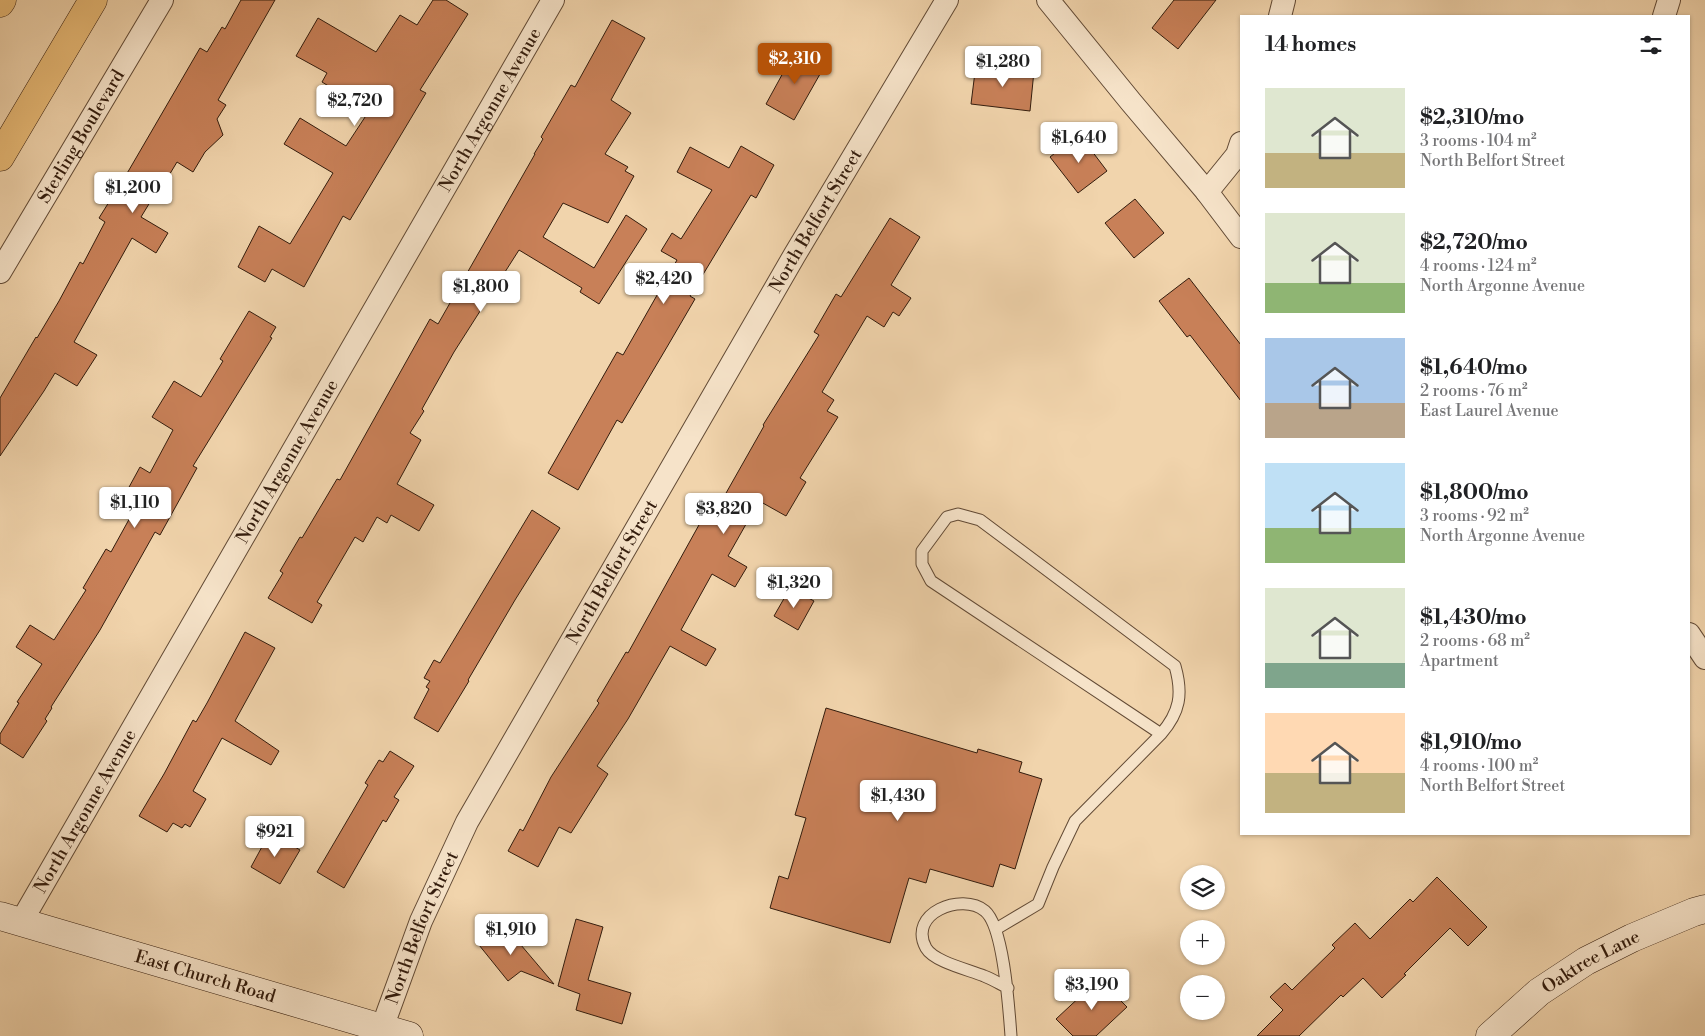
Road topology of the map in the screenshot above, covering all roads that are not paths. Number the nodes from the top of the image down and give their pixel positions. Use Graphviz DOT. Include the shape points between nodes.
graph roads {
  1 [pos="2,0"];
  2 [pos="93,0"];
  3 [pos="162,0"];
  4 [pos="553,0"];
  5 [pos="947,0"];
  6 [pos="1048,0"];
  7 [pos="1284,0"];
  8 [pos="1669,0"];
  9 [pos="0,4"];
  10 [pos="1280,15"];
  11 [pos="1664,15"];
  12 [pos="1240,146"];
  13 [pos="0,157"];
  14 [pos="1207,192"];
  15 [pos="1240,236"];
  16 [pos="0,272"];
  17 [pos="1690,636"];
  18 [pos="1705,658"];
  19 [pos="1161,734"];
  20 [pos="1705,909"];
  21 [pos="10,919"];
  22 [pos="996,929"];
  23 [pos="1008,988"];
  24 [pos="381,1032"];
  25 [pos="409,1036"];
  26 [pos="1011,1036"];
  27 [pos="1490,1036"];
  1 -- 9 [label="main road"];
  2 -- 13 [label="main road"];
  3 -- 16 [label="street, Sterling Boulevard"];
  4 -- 21 [label="street, North Argonne Avenue"];
  5 -- 24 [label="street, North Belfort Street" via="794,256 467,822 421,921"];
  6 -- 14 [label="street"];
  7 -- 10 [label="street"];
  8 -- 11 [label="street"];
  12 -- 14 [label="street" via="1237,155"];
  14 -- 15 [label="street"];
  17 -- 18 [label="street"];
  19 -- 19 [label="lane" via="1171,722 1178,705 1175,666 980,520 958,514 947,518 922,551 922,564 931,580"];
  19 -- 22 [label="lane" via="1075,821 1038,904"];
  20 -- 27 [label="street, Oaktree Lane" via="1641,934 1586,961 1538,992"];
  21 -- 24 [label="street, East Church Road"];
  22 -- 23 [label="lane"];
  22 -- 23 [label="lane" via="986,912 971,904 956,904 939,909 928,917 922,932 927,949 939,958"];
  23 -- 26 [label="lane"];
  24 -- 25 [label="street, East Church Road"];
}
